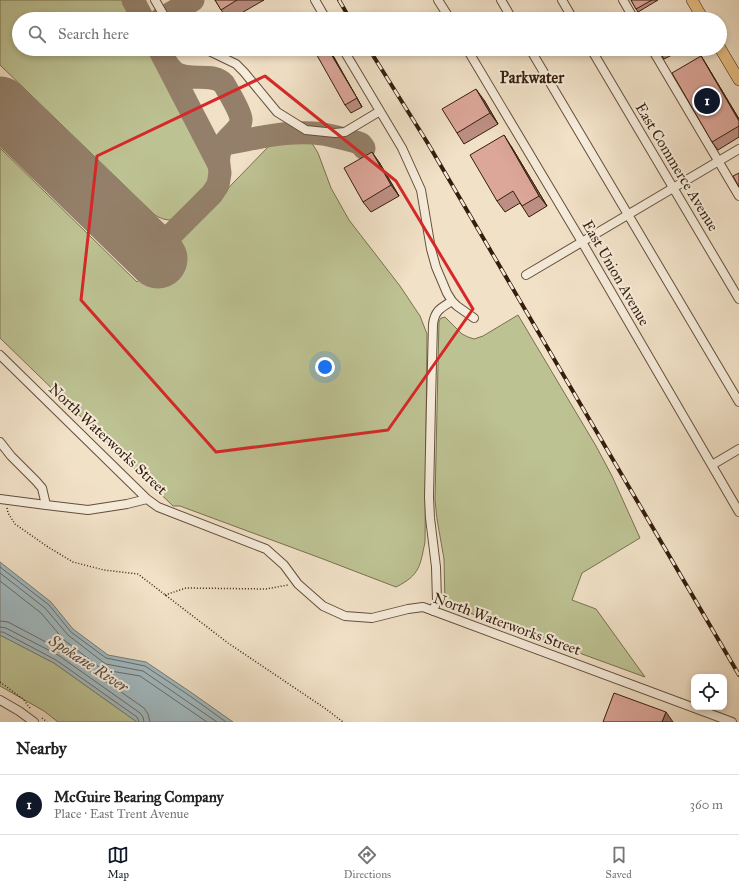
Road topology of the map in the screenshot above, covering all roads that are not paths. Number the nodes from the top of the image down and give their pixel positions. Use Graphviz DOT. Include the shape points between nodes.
graph roads {
  1 [pos="155,0"];
  2 [pos="315,0"];
  3 [pos="438,0"];
  4 [pos="501,0"];
  5 [pos="562,0"];
  6 [pos="623,0"];
  7 [pos="692,0"];
  8 [pos="162,12"];
  9 [pos="322,12"];
  10 [pos="446,12"];
  11 [pos="508,12"];
  12 [pos="569,12"];
  13 [pos="630,12"];
  14 [pos="698,12"];
  15 [pos="219,56"];
  16 [pos="347,56"];
  17 [pos="472,56"];
  18 [pos="534,56"];
  19 [pos="595,56"];
  20 [pos="656,56"];
  21 [pos="725,56"];
  22 [pos="739,80"];
  23 [pos="380,111"];
  24 [pos="739,149"];
  25 [pos="719,161"];
  26 [pos="673,188"];
  27 [pos="739,196"];
  28 [pos="628,214"];
  29 [pos="582,242"];
  30 [pos="526,275"];
  31 [pos="739,299"];
  32 [pos="452,301"];
  33 [pos="474,318"];
  34 [pos="0,355"];
  35 [pos="739,402"];
  36 [pos="0,442"];
  37 [pos="739,449"];
  38 [pos="712,465"];
  39 [pos="2,499"];
  40 [pos="148,499"];
  41 [pos="46,505"];
  42 [pos="739,512"];
  43 [pos="433,611"];
  44 [pos="0,700"];
  45 [pos="691,706"];
  46 [pos="702,710"];
  47 [pos="36,719"];
  48 [pos="719,720"];
  49 [pos="732,722"];
  1 -- 8 [label="street"];
  2 -- 9 [label="street"];
  3 -- 10 [label="street"];
  4 -- 11 [label="street"];
  5 -- 12 [label="street"];
  6 -- 13 [label="street"];
  7 -- 14 [label="main road"];
  15 -- 23 [label="street" via="236,64 278,112 306,130 345,132"];
  16 -- 23 [label="street"];
  17 -- 29 [label="street, East Union Avenue"];
  18 -- 28 [label="street"];
  19 -- 26 [label="street, East Commerce Avenue"];
  20 -- 25 [label="street"];
  21 -- 22 [label="main road"];
  23 -- 32 [label="street" via="402,148 421,190 436,267"];
  24 -- 25 [label="street"];
  25 -- 26 [label="street"];
  25 -- 27 [label="street"];
  26 -- 28 [label="street"];
  26 -- 31 [label="street, East Commerce Avenue"];
  28 -- 29 [label="street"];
  28 -- 35 [label="street"];
  29 -- 30 [label="street"];
  29 -- 38 [label="street, East Union Avenue"];
  32 -- 33 [label="street"];
  32 -- 43 [label="street" via="438,310 433,324 429,497 436,567 437,601"];
  34 -- 40 [label="street, North Waterworks Street"];
  36 -- 41 [label="street" via="42,488"];
  37 -- 38 [label="street"];
  38 -- 42 [label="street, East Union Avenue"];
  39 -- 41 [label="street"];
  40 -- 41 [label="street" via="88,510"];
  40 -- 43 [label="street, North Waterworks Street" via="158,507 266,549 284,565 298,584 323,606 345,616 372,618 424,607"];
  43 -- 45 [label="street, North Waterworks Street"];
  44 -- 47 [label="street"];
  46 -- 48 [label="street, North Waterworks Street"];
  48 -- 49 [label="street, North Waterworks Street"];
}
